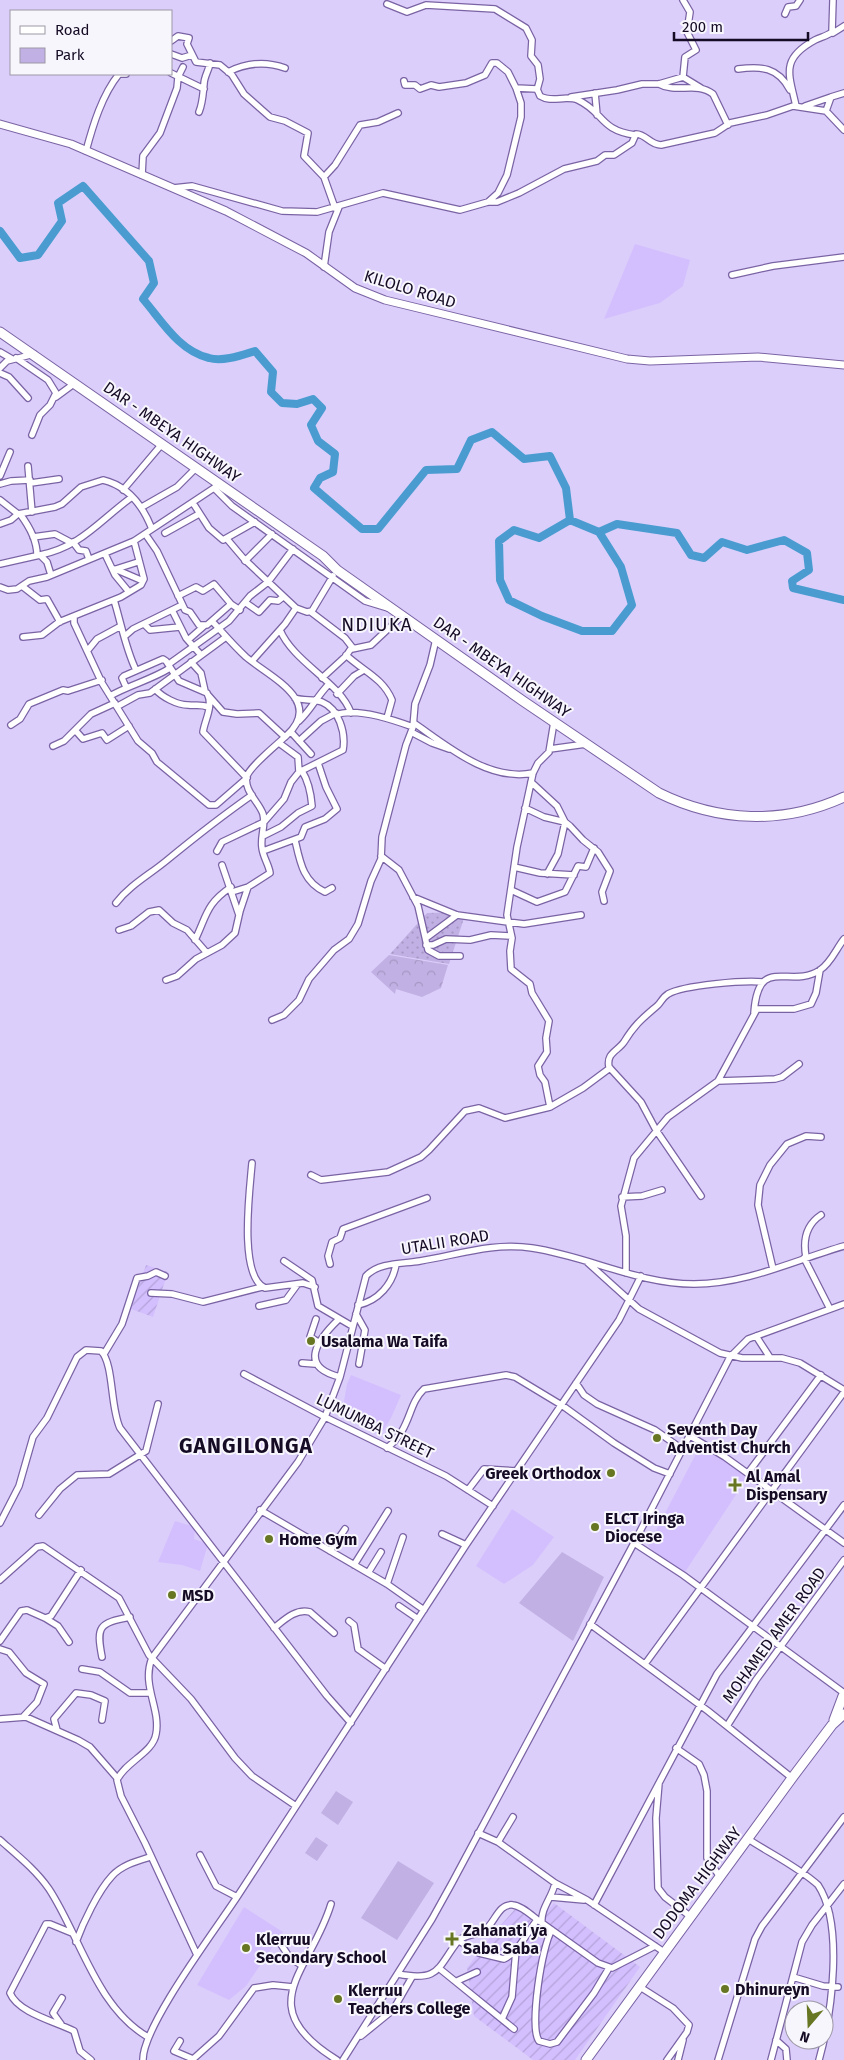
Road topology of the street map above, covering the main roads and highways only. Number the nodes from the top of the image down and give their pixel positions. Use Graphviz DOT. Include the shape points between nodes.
graph roads {
  1 [pos="0,124"];
  2 [pos="0,332"];
  3 [pos="844,366"];
  4 [pos="844,797"];
  5 [pos="844,1695"];
  6 [pos="844,1702"];
  7 [pos="844,1714"];
  8 [pos="832,1725"];
  9 [pos="586,2060"];
  1 -- 3 [label="main road, KILOLO ROAD" via="55,139 226,211 293,245 355,288 385,300 627,359 758,357"];
  2 -- 4 [label="highway, DAR - MBEYA HIGHWAY" via="196,468 217,486 323,556 335,573 395,609 658,793 716,814 760,818 792,814"];
  5 -- 6 [label="highway"];
  5 -- 8 [label="highway"];
  7 -- 8 [label="highway"];
  8 -- 9 [label="highway, DODOMA HIGHWAY"];
}
